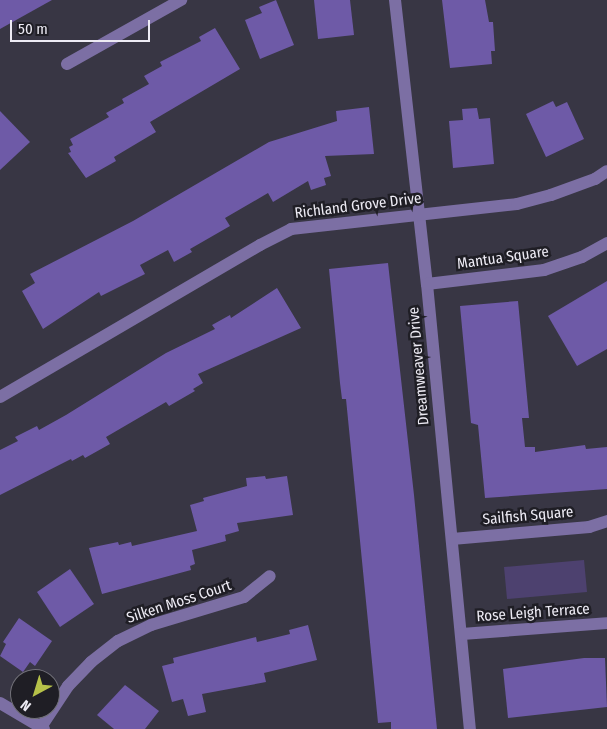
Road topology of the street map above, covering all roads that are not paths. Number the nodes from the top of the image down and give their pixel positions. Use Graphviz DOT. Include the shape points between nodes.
graph roads {
  1 [pos="181,0"];
  2 [pos="395,0"];
  3 [pos="67,64"];
  4 [pos="607,171"];
  5 [pos="420,215"];
  6 [pos="607,243"];
  7 [pos="427,284"];
  8 [pos="0,397"];
  9 [pos="607,522"];
  10 [pos="452,539"];
  11 [pos="270,576"];
  12 [pos="607,623"];
  13 [pos="462,634"];
  14 [pos="0,703"];
  15 [pos="43,728"];
  16 [pos="470,729"];
  1 -- 3 [label="street"];
  2 -- 5 [label="street, Dreamweaver Drive"];
  4 -- 5 [label="street, Richland Grove Drive" via="560,192 517,204"];
  5 -- 7 [label="street, Dreamweaver Drive"];
  5 -- 8 [label="street, Richland Grove Drive" via="292,229 260,244"];
  6 -- 7 [label="street, Mantua Square" via="582,257 544,270"];
  7 -- 10 [label="street, Dreamweaver Drive"];
  9 -- 10 [label="street, Sailfish Square" via="589,527"];
  10 -- 13 [label="street, Dreamweaver Drive"];
  11 -- 15 [label="street, Silken Moss Court" via="244,598 151,625 118,641 68,686"];
  12 -- 13 [label="street, Rose Leigh Terrace"];
  13 -- 16 [label="street, Dreamweaver Drive"];
  14 -- 15 [label="street"];
}
